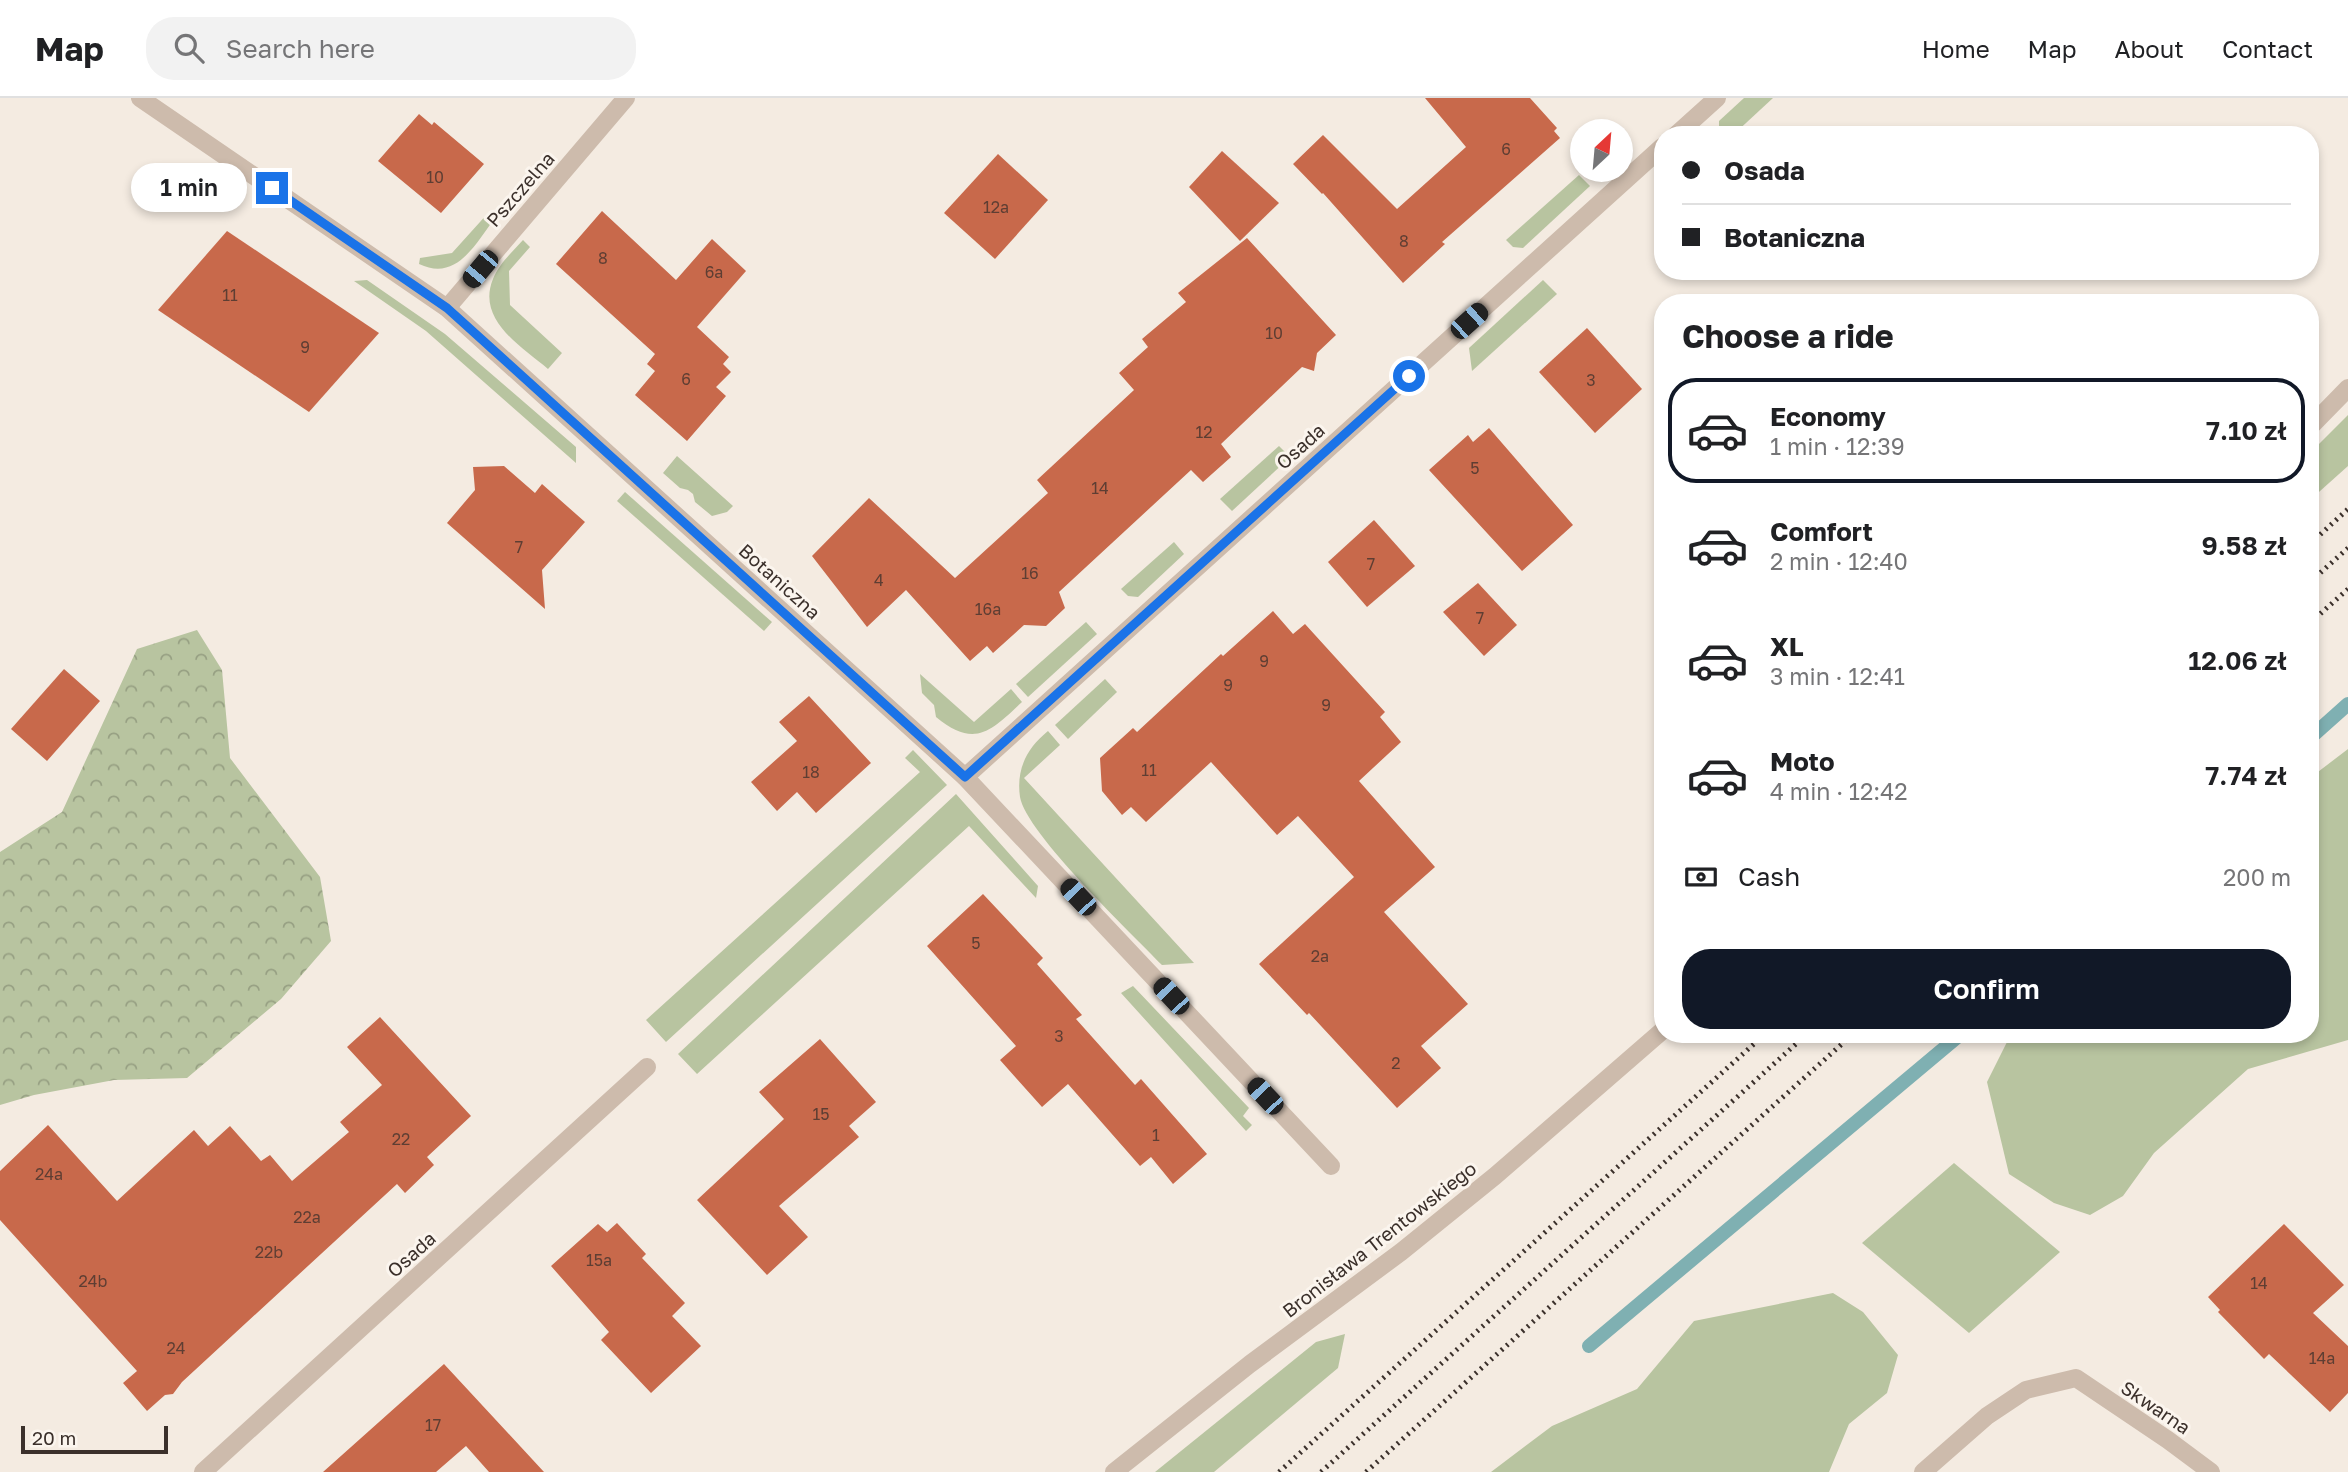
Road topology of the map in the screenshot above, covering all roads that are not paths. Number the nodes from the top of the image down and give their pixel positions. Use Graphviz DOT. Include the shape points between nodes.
graph roads {
  1 [pos="140,98"];
  2 [pos="626,98"];
  3 [pos="1717,98"];
  4 [pos="1686,126"];
  5 [pos="1654,154"];
  6 [pos="447,308"];
  7 [pos="2348,388"];
  8 [pos="2319,418"];
  9 [pos="965,777"];
  10 [pos="1654,1038"];
  11 [pos="647,1068"];
  12 [pos="1331,1166"];
  13 [pos="203,1472"];
  14 [pos="1114,1472"];
  15 [pos="1923,1472"];
  16 [pos="2211,1472"];
  1 -- 6 [label="street, Botaniczna"];
  2 -- 6 [label="street, Pszczelna"];
  3 -- 4 [label="street"];
  5 -- 9 [label="street, Osada"];
  6 -- 9 [label="street, Botaniczna"];
  7 -- 8 [label="street"];
  9 -- 12 [label="street, Botaniczna"];
  10 -- 14 [label="street, Bronisława Trentowskiego" via="1401,1252"];
  11 -- 13 [label="street, Osada"];
  15 -- 16 [label="street, Skwarna" via="1987,1416 2026,1390 2076,1378"];
}
